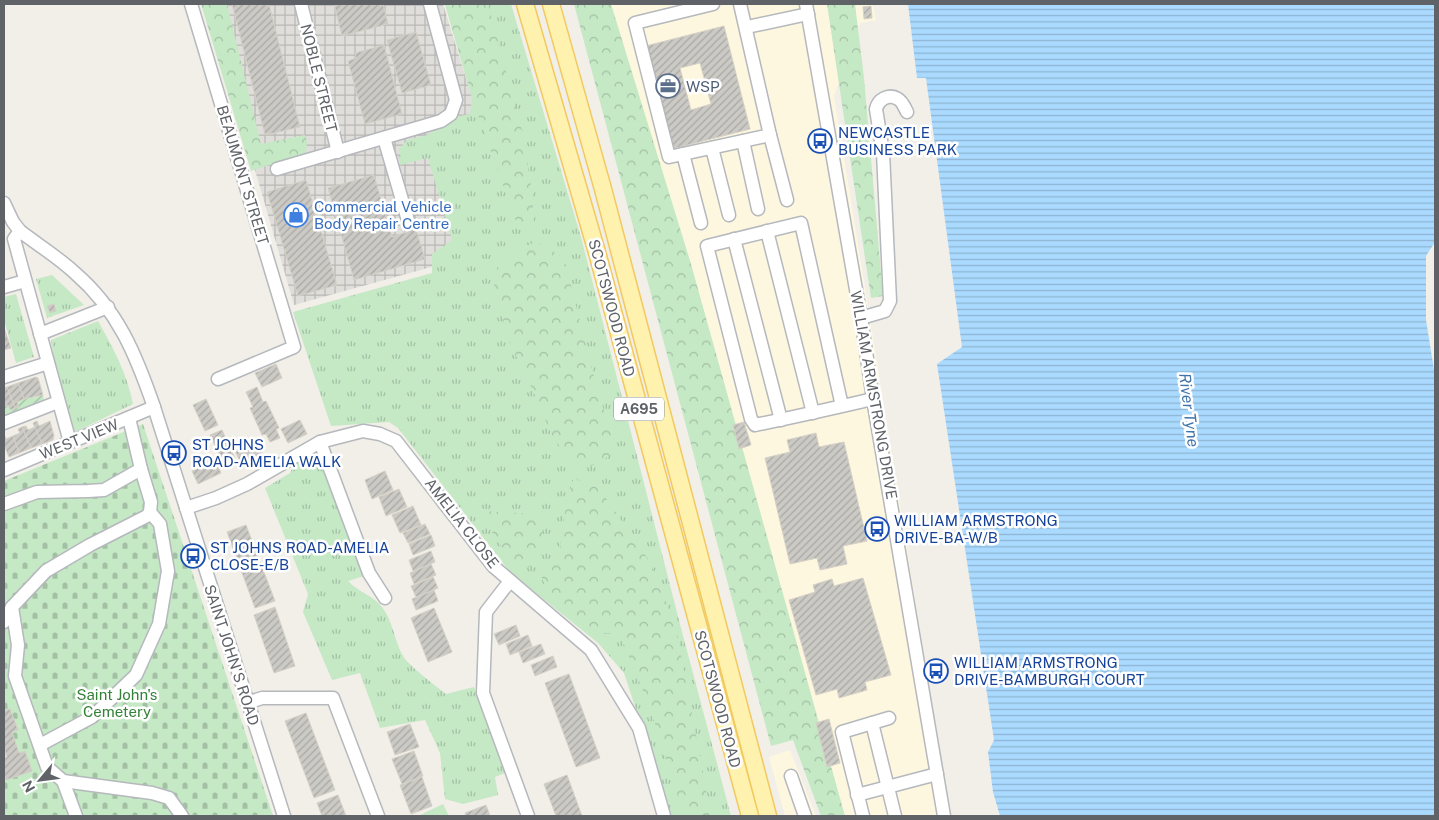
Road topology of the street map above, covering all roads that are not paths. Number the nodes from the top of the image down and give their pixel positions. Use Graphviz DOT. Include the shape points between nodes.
graph roads {
  1 [pos="191,4"];
  2 [pos="301,4"];
  3 [pos="430,4"];
  4 [pos="525,4"];
  5 [pos="551,4"];
  6 [pos="713,4"];
  7 [pos="740,4"];
  8 [pos="807,9"];
  9 [pos="747,28"];
  10 [pos="907,112"];
  11 [pos="770,135"];
  12 [pos="384,138"];
  13 [pos="743,141"];
  14 [pos="712,148"];
  15 [pos="338,152"];
  16 [pos="684,154"];
  17 [pos="277,169"];
  18 [pos="787,200"];
  19 [pos="4,203"];
  20 [pos="758,209"];
  21 [pos="729,215"];
  22 [pos="701,222"];
  23 [pos="409,224"];
  24 [pos="767,231"];
  25 [pos="12,237"];
  26 [pos="734,239"];
  27 [pos="25,281"];
  28 [pos="4,287"];
  29 [pos="108,307"];
  30 [pos="861,318"];
  31 [pos="40,334"];
  32 [pos="48,363"];
  33 [pos="4,377"];
  34 [pos="218,379"];
  35 [pos="873,399"];
  36 [pos="58,402"];
  37 [pos="842,406"];
  38 [pos="154,408"];
  39 [pos="813,413"];
  40 [pos="129,418"];
  41 [pos="780,420"];
  42 [pos="4,423"];
  43 [pos="70,442"];
  44 [pos="320,442"];
  45 [pos="141,469"];
  46 [pos="4,470"];
  47 [pos="4,504"];
  48 [pos="186,508"];
  49 [pos="150,512"];
  50 [pos="510,580"];
  51 [pos="385,598"];
  52 [pos="12,607"];
  53 [pos="4,622"];
  54 [pos="247,703"];
  55 [pos="889,718"];
  56 [pos="872,723"];
  57 [pos="40,745"];
  58 [pos="937,774"];
  59 [pos="791,776"];
  60 [pos="63,781"];
  61 [pos="889,786"];
  62 [pos="857,795"];
  63 [pos="76,816"];
  64 [pos="182,816"];
  65 [pos="284,816"];
  66 [pos="378,816"];
  67 [pos="528,816"];
  68 [pos="664,816"];
  69 [pos="750,816"];
  70 [pos="768,816"];
  71 [pos="805,816"];
  72 [pos="863,816"];
  73 [pos="895,816"];
  74 [pos="944,816"];
  1 -- 34 [label="street, BEAUMONT STREET" via="294,347"];
  2 -- 15 [label="street, NOBLE STREET"];
  3 -- 12 [label="street" via="456,100 450,114 441,121"];
  4 -- 69 [label="main road, SCOTSWOOD ROAD / A695" via="598,256"];
  5 -- 70 [label="main road, SCOTSWOOD ROAD / A695" via="606,199"];
  6 -- 16 [label="street" via="635,23 669,157"];
  7 -- 9 [label="street"];
  8 -- 9 [label="street"];
  8 -- 30 [label="street, WILLIAM ARMSTRONG DRIVE"];
  9 -- 11 [label="street"];
  10 -- 30 [label="street" via="899,99 891,96 877,104 883,153 890,301 885,311"];
  11 -- 13 [label="street"];
  11 -- 18 [label="street"];
  12 -- 15 [label="street"];
  12 -- 23 [label="street"];
  13 -- 14 [label="street"];
  13 -- 20 [label="street"];
  14 -- 16 [label="street"];
  14 -- 21 [label="street"];
  15 -- 17 [label="street"];
  16 -- 22 [label="street"];
  19 -- 25 [label="street" via="13,222"];
  24 -- 26 [label="street"];
  24 -- 37 [label="street" via="800,223"];
  24 -- 39 [label="street"];
  25 -- 27 [label="street"];
  25 -- 29 [label="street, SAINT JOHN'S ROAD" via="74,272"];
  26 -- 41 [label="street"];
  26 -- 41 [label="street" via="706,246 751,419 755,425"];
  27 -- 28 [label="street"];
  27 -- 31 [label="street"];
  29 -- 31 [label="street"];
  29 -- 38 [label="street, SAINT JOHN'S ROAD" via="127,338"];
  30 -- 35 [label="street, WILLIAM ARMSTRONG DRIVE"];
  31 -- 32 [label="street"];
  32 -- 33 [label="street"];
  32 -- 36 [label="street"];
  35 -- 37 [label="street"];
  35 -- 58 [label="street, WILLIAM ARMSTRONG DRIVE"];
  36 -- 42 [label="street"];
  36 -- 43 [label="street"];
  37 -- 39 [label="street"];
  38 -- 40 [label="street, WEST VIEW"];
  38 -- 48 [label="street, SAINT JOHN'S ROAD"];
  39 -- 41 [label="street"];
  40 -- 43 [label="street, WEST VIEW"];
  40 -- 45 [label="street"];
  43 -- 46 [label="street, WEST VIEW"];
  44 -- 48 [label="street, AMELIA CLOSE" via="247,484"];
  44 -- 50 [label="street, AMELIA CLOSE" via="364,431 396,441 493,566"];
  44 -- 51 [label="street" via="369,573"];
  45 -- 47 [label="street" via="104,490 37,492"];
  45 -- 49 [label="street" via="151,502"];
  48 -- 54 [label="street, SAINT JOHN'S ROAD"];
  49 -- 52 [label="street" via="46,571"];
  49 -- 57 [label="street" via="160,524 168,571 159,624 136,674 92,717"];
  50 -- 67 [label="street" via="486,612 483,693"];
  50 -- 68 [label="street, AMELIA CLOSE" via="591,650 639,728"];
  52 -- 53 [label="street"];
  52 -- 57 [label="street" via="18,645 15,676"];
  54 -- 65 [label="street, SAINT JOHN'S ROAD"];
  54 -- 66 [label="street" via="262,698 333,698"];
  55 -- 56 [label="street"];
  56 -- 61 [label="street"];
  56 -- 62 [label="street" via="842,732"];
  57 -- 60 [label="street" via="47,767"];
  58 -- 61 [label="street"];
  58 -- 74 [label="street, WILLIAM ARMSTRONG DRIVE"];
  59 -- 71 [label="street"];
  60 -- 63 [label="street"];
  60 -- 64 [label="street" via="152,793 169,798"];
  61 -- 62 [label="street"];
  61 -- 73 [label="street"];
  62 -- 72 [label="street"];
}
